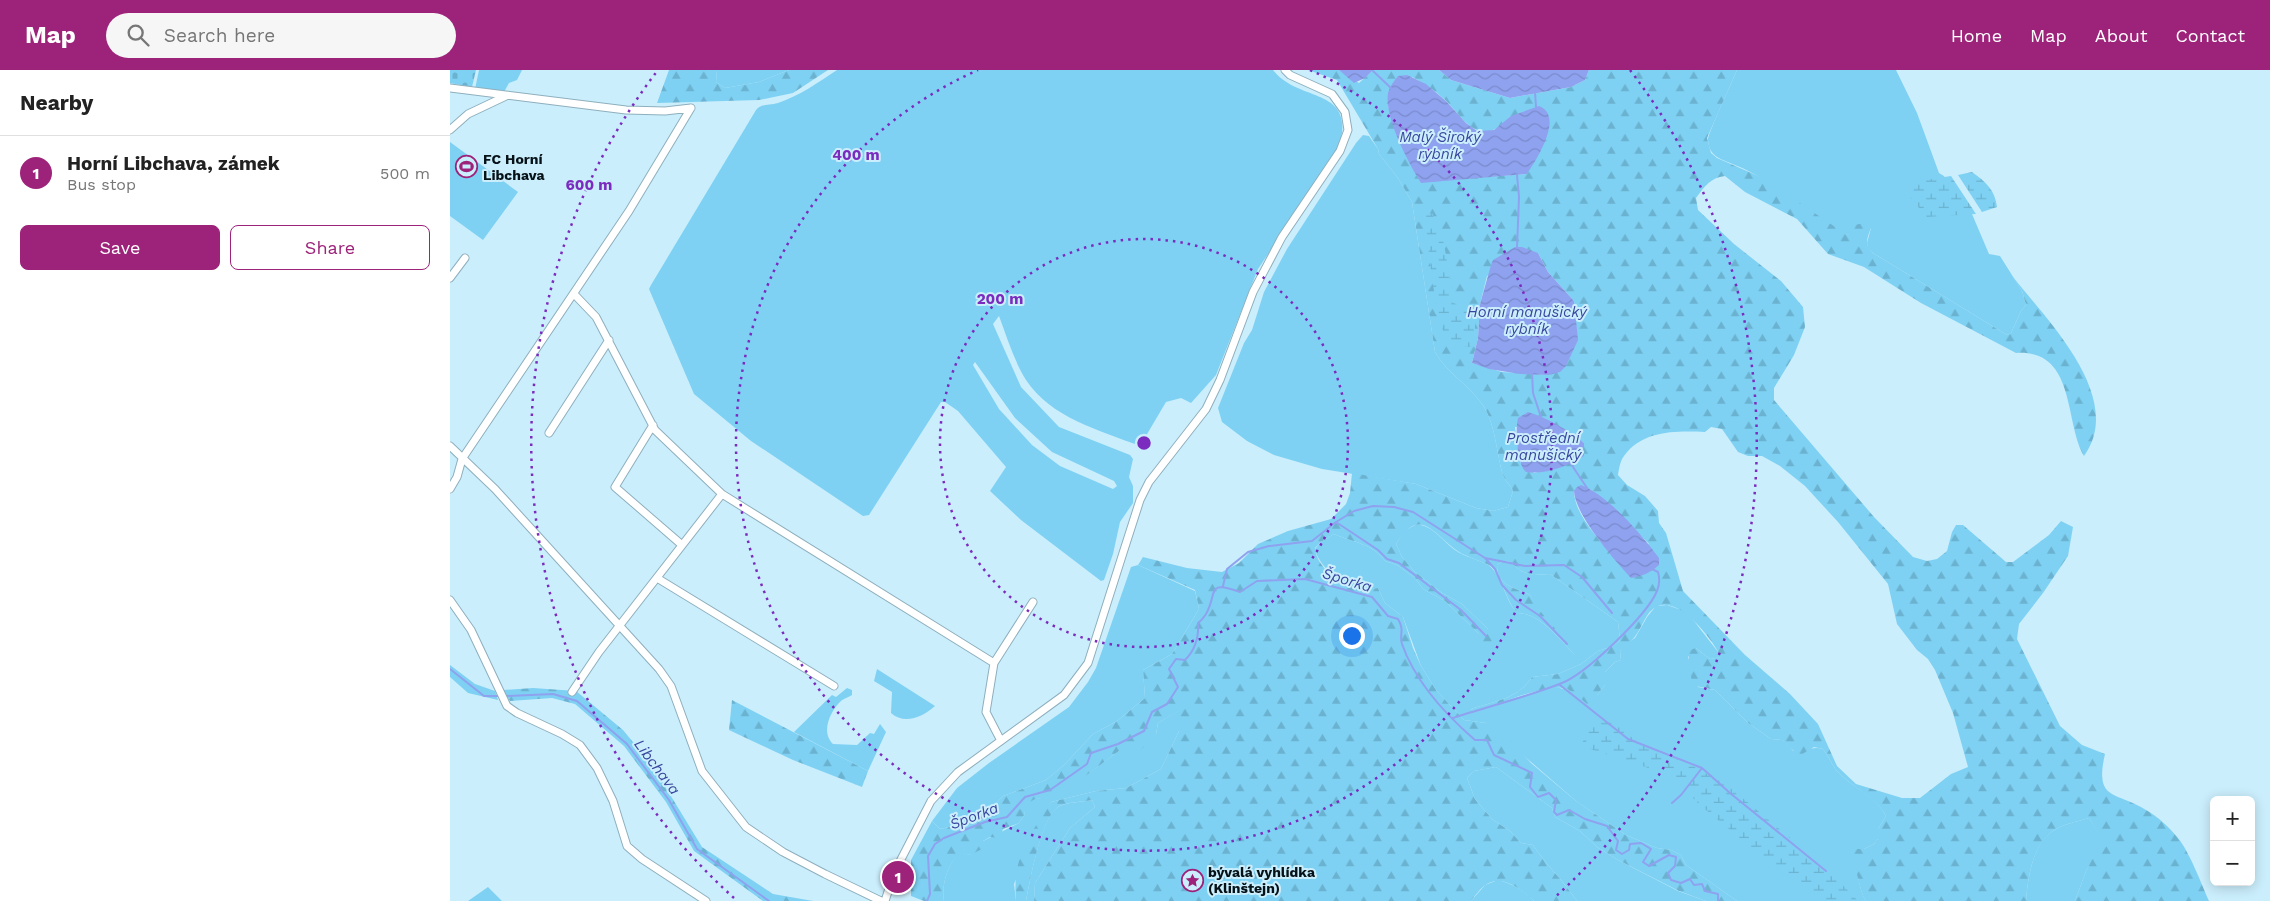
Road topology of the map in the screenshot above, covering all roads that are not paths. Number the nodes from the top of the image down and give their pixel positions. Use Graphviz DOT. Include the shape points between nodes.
graph roads {
  1 [pos="1285,70"];
  2 [pos="450,88"];
  3 [pos="509,95"];
  4 [pos="450,130"];
  5 [pos="465,258"];
  6 [pos="450,278"];
  7 [pos="574,294"];
  8 [pos="609,340"];
  9 [pos="653,425"];
  10 [pos="549,433"];
  11 [pos="450,446"];
  12 [pos="462,459"];
  13 [pos="450,489"];
  14 [pos="722,494"];
  15 [pos="682,545"];
  16 [pos="657,578"];
  17 [pos="450,600"];
  18 [pos="1033,602"];
  19 [pos="619,626"];
  20 [pos="994,663"];
  21 [pos="834,686"];
  22 [pos="572,692"];
  23 [pos="1001,741"];
  24 [pos="706,901"];
  25 [pos="881,901"];
  26 [pos="885,901"];
  1 -- 23 [label="street" via="1332,94 1341,106 1348,130 1340,151 1282,237 1257,284 1206,409 1149,482 1088,663 1064,695"];
  2 -- 3 [label="street"];
  3 -- 4 [label="street" via="468,114"];
  3 -- 7 [label="street" via="626,110 691,108"];
  5 -- 6 [label="street"];
  7 -- 8 [label="street" via="596,317"];
  7 -- 12 [label="street"];
  8 -- 9 [label="street"];
  8 -- 10 [label="street"];
  9 -- 14 [label="street"];
  9 -- 15 [label="street" via="615,487"];
  11 -- 12 [label="street"];
  12 -- 13 [label="street"];
  12 -- 19 [label="street" via="495,488"];
  14 -- 15 [label="street"];
  14 -- 20 [label="street"];
  15 -- 16 [label="street"];
  16 -- 19 [label="street"];
  16 -- 21 [label="street"];
  17 -- 24 [label="street" via="471,630 507,706 580,745 597,768 613,801 627,846"];
  18 -- 20 [label="street"];
  19 -- 22 [label="street"];
  19 -- 25 [label="street" via="672,686 702,771 746,827 783,852"];
  20 -- 23 [label="street" via="986,712"];
  23 -- 26 [label="street" via="958,772 931,801 894,873"];
}
